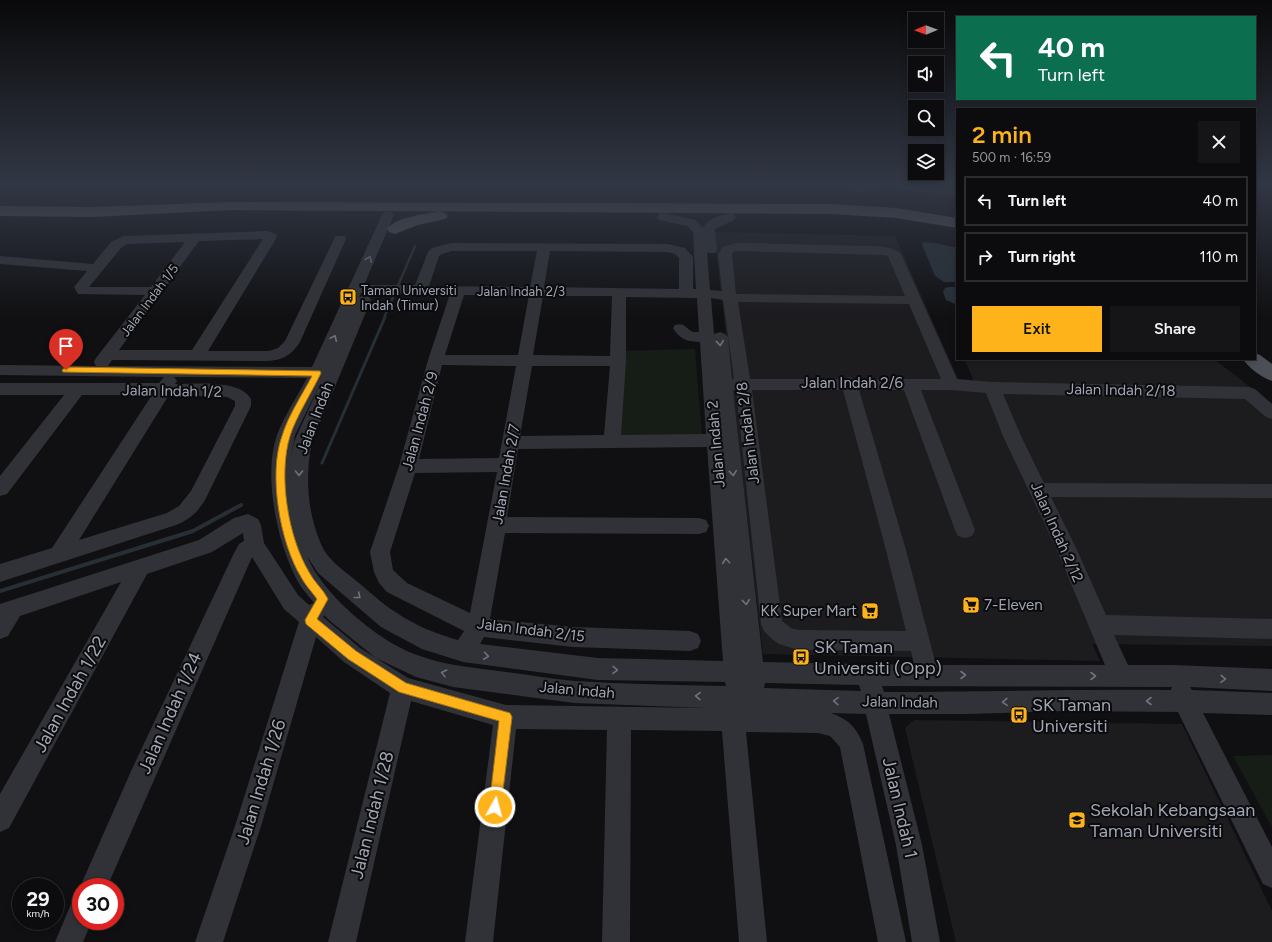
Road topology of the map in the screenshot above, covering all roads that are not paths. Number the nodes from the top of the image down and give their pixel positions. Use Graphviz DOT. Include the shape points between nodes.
graph roads {
  1 [pos="389,229"];
  2 [pos="697,229"];
  3 [pos="709,229"];
  4 [pos="195,238"];
  5 [pos="340,239"];
  6 [pos="544,248"];
  7 [pos="0,260"];
  8 [pos="96,268"];
  9 [pos="370,289"];
  10 [pos="414,290"];
  11 [pos="156,291"];
  12 [pos="458,291"];
  13 [pos="536,291"];
  14 [pos="619,292"];
  15 [pos="709,295"];
  16 [pos="915,300"];
  17 [pos="680,328"];
  18 [pos="708,337"];
  19 [pos="1256,352"];
  20 [pos="108,354"];
  21 [pos="197,355"];
  22 [pos="436,360"];
  23 [pos="1254,360"];
  24 [pos="525,361"];
  25 [pos="618,361"];
  26 [pos="1272,364"];
  27 [pos="97,370"];
  28 [pos="176,370"];
  29 [pos="1,371"];
  30 [pos="325,373"];
  31 [pos="1272,374"];
  32 [pos="849,383"];
  33 [pos="910,383"];
  34 [pos="743,384"];
  35 [pos="951,384"];
  36 [pos="718,385"];
  37 [pos="992,388"];
  38 [pos="163,389"];
  39 [pos="0,390"];
  40 [pos="77,390"];
  41 [pos="1272,413"];
  42 [pos="722,440"];
  43 [pos="612,442"];
  44 [pos="511,443"];
  45 [pos="507,465"];
  46 [pos="408,466"];
  47 [pos="0,489"];
  48 [pos="1039,490"];
  49 [pos="1272,492"];
  50 [pos="497,525"];
  51 [pos="699,526"];
  52 [pos="966,530"];
  53 [pos="255,545"];
  54 [pos="380,552"];
  55 [pos="58,556"];
  56 [pos="139,569"];
  57 [pos="0,573"];
  58 [pos="340,581"];
  59 [pos="323,599"];
  60 [pos="7,611"];
  61 [pos="310,620"];
  62 [pos="1098,625"];
  63 [pos="478,627"];
  64 [pos="1272,629"];
  65 [pos="0,630"];
  66 [pos="690,640"];
  67 [pos="918,641"];
  68 [pos="463,652"];
  69 [pos="744,672"];
  70 [pos="868,674"];
  71 [pos="928,676"];
  72 [pos="1052,676"];
  73 [pos="1121,676"];
  74 [pos="1172,676"];
  75 [pos="1272,680"];
  76 [pos="403,688"];
  77 [pos="1063,700"];
  78 [pos="1184,701"];
  79 [pos="875,703"];
  80 [pos="1272,704"];
  81 [pos="742,705"];
  82 [pos="506,717"];
  83 [pos="619,718"];
  84 [pos="0,819"];
  85 [pos="1272,874"];
  86 [pos="97,878"];
  87 [pos="74,930"];
  88 [pos="69,942"];
  89 [pos="209,942"];
  90 [pos="342,942"];
  91 [pos="479,942"];
  92 [pos="616,942"];
  93 [pos="753,942"];
  94 [pos="892,942"];
  95 [pos="926,942"];
  1 -- 9 [label="street, Jalan Indah"];
  2 -- 15 [label="street, Jalan Indah 2"];
  3 -- 15 [label="street, Jalan Indah 2"];
  4 -- 8 [label="street" via="128,239 116,245"];
  4 -- 11 [label="street, Jalan Indah 1/5"];
  4 -- 21 [label="street" via="267,235 271,237"];
  5 -- 21 [label="street" via="288,349 282,354"];
  6 -- 10 [label="street" via="444,248 433,255"];
  6 -- 13 [label="street, Jalan Indah 2/7"];
  6 -- 15 [label="street" via="675,249 683,253"];
  7 -- 8 [label="street"];
  8 -- 11 [label="street" via="83,283 83,291"];
  9 -- 10 [label="street, Jalan Indah 2/3"];
  9 -- 30 [label="street, Jalan Indah"];
  10 -- 12 [label="street, Jalan Indah 2/3"];
  11 -- 20 [label="street, Jalan Indah 1/5"];
  12 -- 13 [label="street, Jalan Indah 2/3"];
  12 -- 22 [label="street, Jalan Indah 2/9"];
  13 -- 14 [label="street, Jalan Indah 2/3"];
  13 -- 24 [label="street, Jalan Indah 2/7"];
  14 -- 15 [label="street, Jalan Indah 2/3"];
  14 -- 25 [label="street"];
  15 -- 16 [label="street, Jalan Indah 2/3"];
  15 -- 16 [label="street, Jalan Indah 2/8" via="726,272 727,250 736,247 882,250 891,252 895,258"];
  15 -- 18 [label="street, Jalan Indah 2"];
  15 -- 34 [label="street, Jalan Indah 2/8" via="732,318"];
  15 -- 36 [label="street, Jalan Indah 2, one-way"];
  16 -- 35 [label="street"];
  17 -- 18 [label="street" via="687,336"];
  18 -- 36 [label="street, Jalan Indah 2"];
  19 -- 26 [label="main road"];
  20 -- 21 [label="street"];
  20 -- 27 [label="street, Jalan Indah 1/5"];
  22 -- 24 [label="street"];
  22 -- 46 [label="street, Jalan Indah 2/9"];
  23 -- 31 [label="main road"];
  24 -- 25 [label="street"];
  24 -- 44 [label="street, Jalan Indah 2/7"];
  25 -- 43 [label="street"];
  27 -- 28 [label="street"];
  27 -- 29 [label="street"];
  28 -- 30 [label="street"];
  28 -- 38 [label="street"];
  30 -- 58 [label="street, Jalan Indah, one-way" via="303,442 299,461 299,490 302,515 312,548 324,567"];
  30 -- 59 [label="street, Jalan Indah" via="286,435 281,469 282,499 289,537 304,574"];
  32 -- 33 [label="street, Jalan Indah 2/6"];
  32 -- 34 [label="street, Jalan Indah 2/6"];
  32 -- 67 [label="street" via="898,556"];
  33 -- 35 [label="street, Jalan Indah 2/6"];
  33 -- 52 [label="street"];
  34 -- 36 [label="street, Jalan Indah 2/6"];
  34 -- 67 [label="street, Jalan Indah 2/8" via="772,624 779,633 798,640"];
  35 -- 37 [label="street, Jalan Indah 2/6"];
  36 -- 42 [label="street, Jalan Indah 2"];
  37 -- 41 [label="street, Jalan Indah 2/18" via="1249,393"];
  37 -- 48 [label="street, Jalan Indah 2/12"];
  38 -- 40 [label="street, Jalan Indah 1/2"];
  38 -- 55 [label="street"];
  38 -- 55 [label="street, Jalan Indah 1/2" via="228,391 244,398 243,406 192,507 178,517"];
  39 -- 40 [label="street, Jalan Indah 1/2"];
  40 -- 47 [label="street"];
  42 -- 43 [label="street"];
  42 -- 69 [label="street, Jalan Indah 2"];
  43 -- 44 [label="street"];
  44 -- 45 [label="street, Jalan Indah 2/7"];
  45 -- 46 [label="street"];
  45 -- 50 [label="street, Jalan Indah 2/7"];
  46 -- 54 [label="street, Jalan Indah 2/9"];
  48 -- 49 [label="street"];
  48 -- 62 [label="street, Jalan Indah 2/12"];
  50 -- 51 [label="street"];
  50 -- 63 [label="street, Jalan Indah 2/7"];
  53 -- 56 [label="street" via="248,522 205,546"];
  53 -- 61 [label="street" via="291,602"];
  53 -- 86 [label="street, Jalan Indah 1/24" via="244,553"];
  54 -- 63 [label="street, Jalan Indah 2/15" via="381,566 395,587"];
  55 -- 57 [label="street"];
  56 -- 60 [label="street"];
  56 -- 84 [label="street, Jalan Indah 1/22"];
  58 -- 59 [label="street, Jalan Indah 1/26"];
  58 -- 68 [label="street, Jalan Indah, one-way" via="389,620 430,642"];
  59 -- 61 [label="street, Jalan Indah 1/26"];
  81 -- 59 [label="street, Jalan Indah, one-way" via="574,692 453,676 416,666 384,651 337,614"];
  60 -- 65 [label="street"];
  61 -- 76 [label="street" via="352,655"];
  61 -- 89 [label="street, Jalan Indah 1/26" via="249,823"];
  62 -- 64 [label="street"];
  62 -- 73 [label="street, Jalan Indah 2/12"];
  63 -- 66 [label="street, Jalan Indah 2/15" via="573,637"];
  63 -- 68 [label="street, Jalan Indah 2/7"];
  67 -- 71 [label="street"];
  68 -- 69 [label="street, Jalan Indah, one-way" via="598,669"];
  69 -- 70 [label="street, Jalan Indah"];
  69 -- 81 [label="street, Jalan Indah 2"];
  70 -- 71 [label="street, Jalan Indah"];
  70 -- 79 [label="street, Jalan Indah 1"];
  71 -- 72 [label="street, Jalan Indah, one-way"];
  72 -- 73 [label="street, Jalan Indah, one-way"];
  72 -- 77 [label="street"];
  73 -- 74 [label="street, Jalan Indah"];
  74 -- 75 [label="street, Jalan Indah, one-way"];
  74 -- 78 [label="street"];
  76 -- 82 [label="street"];
  76 -- 90 [label="street, Jalan Indah 1/28"];
  78 -- 77 [label="street, Jalan Indah, one-way"];
  77 -- 79 [label="street, Jalan Indah, one-way"];
  78 -- 80 [label="street, Jalan Indah"];
  78 -- 85 [label="street"];
  79 -- 81 [label="street, Jalan Indah, one-way"];
  79 -- 95 [label="street, Jalan Indah 1" via="909,845"];
  81 -- 83 [label="street"];
  81 -- 93 [label="street, Jalan Indah 2"];
  81 -- 94 [label="street" via="828,723 846,734 851,744"];
  82 -- 83 [label="street"];
  82 -- 91 [label="street"];
  83 -- 92 [label="street"];
  87 -- 88 [label="street"];
}
